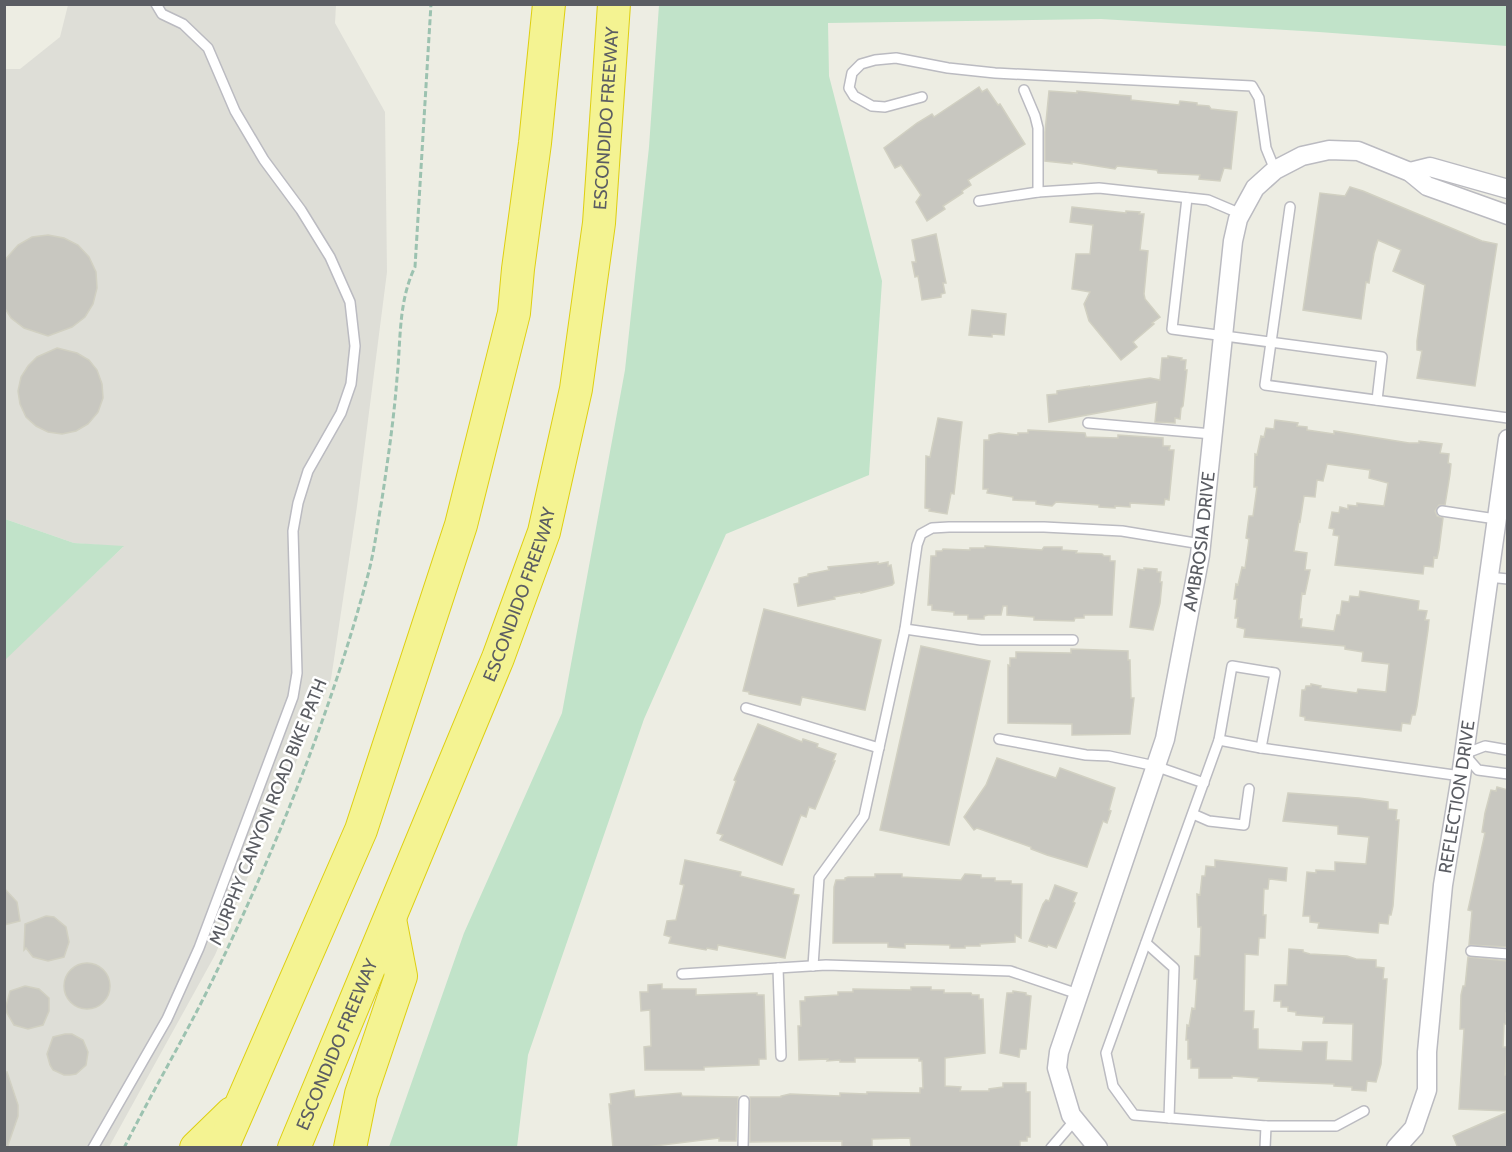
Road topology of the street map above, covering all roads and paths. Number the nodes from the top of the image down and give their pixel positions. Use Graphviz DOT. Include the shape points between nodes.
graph roads {
  1 [pos="156,4"];
  2 [pos="431,4"];
  3 [pos="549,4"];
  4 [pos="614,4"];
  5 [pos="1024,90"];
  6 [pos="922,97"];
  7 [pos="1275,170"];
  8 [pos="1410,172"];
  9 [pos="1508,189"];
  10 [pos="1038,192"];
  11 [pos="1187,198"];
  12 [pos="979,201"];
  13 [pos="1290,207"];
  14 [pos="1241,214"];
  15 [pos="1508,214"];
  16 [pos="1223,335"];
  17 [pos="1270,341"];
  18 [pos="1377,400"];
  19 [pos="1508,418"];
  20 [pos="1088,423"];
  21 [pos="1212,434"];
  22 [pos="1508,439"];
  23 [pos="1442,512"];
  24 [pos="1496,519"];
  25 [pos="1201,544"];
  26 [pos="1488,577"];
  27 [pos="1508,579"];
  28 [pos="905,629"];
  29 [pos="1072,640"];
  30 [pos="746,708"];
  31 [pos="999,739"];
  32 [pos="1219,740"];
  33 [pos="879,748"];
  34 [pos="1261,748"];
  35 [pos="1508,750"];
  36 [pos="1464,754"];
  37 [pos="1155,766"];
  38 [pos="1508,774"];
  39 [pos="1461,776"];
  40 [pos="1204,783"];
  41 [pos="1249,789"];
  42 [pos="1193,814"];
  43 [pos="390,919"];
  44 [pos="1146,943"];
  45 [pos="1472,951"];
  46 [pos="1508,954"];
  47 [pos="813,966"];
  48 [pos="778,968"];
  49 [pos="682,974"];
  50 [pos="1078,994"];
  51 [pos="781,1056"];
  52 [pos="744,1101"];
  53 [pos="239,1106"];
  54 [pos="1364,1111"];
  55 [pos="1169,1118"];
  56 [pos="1075,1120"];
  57 [pos="1266,1126"];
  58 [pos="1091,1145"];
  59 [pos="93,1148"];
  60 [pos="123,1148"];
  61 [pos="196,1148"];
  62 [pos="222,1148"];
  63 [pos="294,1148"];
  64 [pos="351,1148"];
  65 [pos="743,1148"];
  66 [pos="1051,1148"];
  67 [pos="1264,1148"];
  68 [pos="1395,1148"];
  1 -- 59 [label="lane" via="162,14 183,24 208,48 235,111 330,257 350,302 355,346 351,384 341,413 308,471 293,531 297,673 293,697 199,948 167,1018"];
  2 -- 60 [label="path, MURPHY CANYON ROAD BIKE PATH" via="415,267 408,281 400,322 398,377 386,475 367,579 340,674 269,853 214,978"];
  3 -- 53 [label="highway" via="514,313 461,525 361,831"];
  4 -- 43 [label="highway, ESCONDIDO FREEWAY" via="599,223 576,389 544,532 498,658"];
  5 -- 10 [label="lane" via="1038,128"];
  6 -- 7 [label="lane" via="885,107 872,106 854,96 849,88 852,73 861,64 896,58 995,73 1252,86 1259,99 1266,148"];
  7 -- 8 [label="street, AMBROSIA DRIVE" via="1302,156 1329,150 1358,151"];
  7 -- 14 [label="street, AMBROSIA DRIVE" via="1255,188"];
  8 -- 9 [label="street, AMBROSIA DRIVE" via="1430,167"];
  8 -- 15 [label="street, AMBROSIA DRIVE" via="1426,186"];
  10 -- 11 [label="lane" via="1099,188"];
  10 -- 12 [label="lane"];
  11 -- 14 [label="lane" via="1208,200"];
  11 -- 16 [label="lane" via="1172,329"];
  13 -- 17 [label="lane"];
  14 -- 16 [label="street, AMBROSIA DRIVE" via="1233,241"];
  16 -- 17 [label="lane"];
  16 -- 21 [label="street, AMBROSIA DRIVE"];
  17 -- 18 [label="lane" via="1382,357"];
  17 -- 18 [label="lane" via="1264,385"];
  18 -- 19 [label="lane"];
  20 -- 21 [label="lane"];
  21 -- 25 [label="street, AMBROSIA DRIVE"];
  22 -- 24 [label="street, REFLECTION DRIVE"];
  23 -- 24 [label="lane"];
  24 -- 26 [label="street, REFLECTION DRIVE"];
  25 -- 28 [label="lane" via="1122,531 932,528 921,534 917,545"];
  25 -- 37 [label="street, AMBROSIA DRIVE" via="1165,740"];
  26 -- 27 [label="lane"];
  26 -- 36 [label="street, REFLECTION DRIVE"];
  28 -- 29 [label="lane" via="981,640"];
  28 -- 33 [label="lane"];
  30 -- 33 [label="lane"];
  31 -- 37 [label="lane"];
  32 -- 34 [label="lane"];
  32 -- 34 [label="lane" via="1232,666 1275,673"];
  32 -- 40 [label="lane"];
  33 -- 47 [label="lane" via="864,816 819,878"];
  34 -- 39 [label="lane"];
  35 -- 36 [label="lane" via="1485,746"];
  36 -- 38 [label="lane" via="1478,770"];
  36 -- 39 [label="street, REFLECTION DRIVE"];
  37 -- 40 [label="lane"];
  37 -- 50 [label="street, AMBROSIA DRIVE"];
  39 -- 68 [label="street, REFLECTION DRIVE" via="1443,885 1427,1090 1414,1128"];
  40 -- 42 [label="lane"];
  41 -- 42 [label="lane" via="1244,825 1209,821"];
  42 -- 44 [label="lane"];
  43 -- 63 [label="highway, ESCONDIDO FREEWAY"];
  43 -- 64 [label="highway" via="401,976 362,1094"];
  44 -- 55 [label="lane" via="1174,968"];
  44 -- 55 [label="lane" via="1106,1053 1113,1086 1134,1115"];
  45 -- 46 [label="lane"];
  47 -- 48 [label="lane"];
  47 -- 50 [label="lane" via="1010,971"];
  48 -- 49 [label="lane"];
  48 -- 51 [label="lane"];
  50 -- 56 [label="street, AMBROSIA DRIVE" via="1057,1068"];
  52 -- 65 [label="lane"];
  53 -- 61 [label="highway"];
  53 -- 62 [label="highway"];
  54 -- 57 [label="lane" via="1336,1126"];
  55 -- 57 [label="lane"];
  56 -- 58 [label="street"];
  56 -- 66 [label="lane"];
  57 -- 67 [label="lane"];
}
